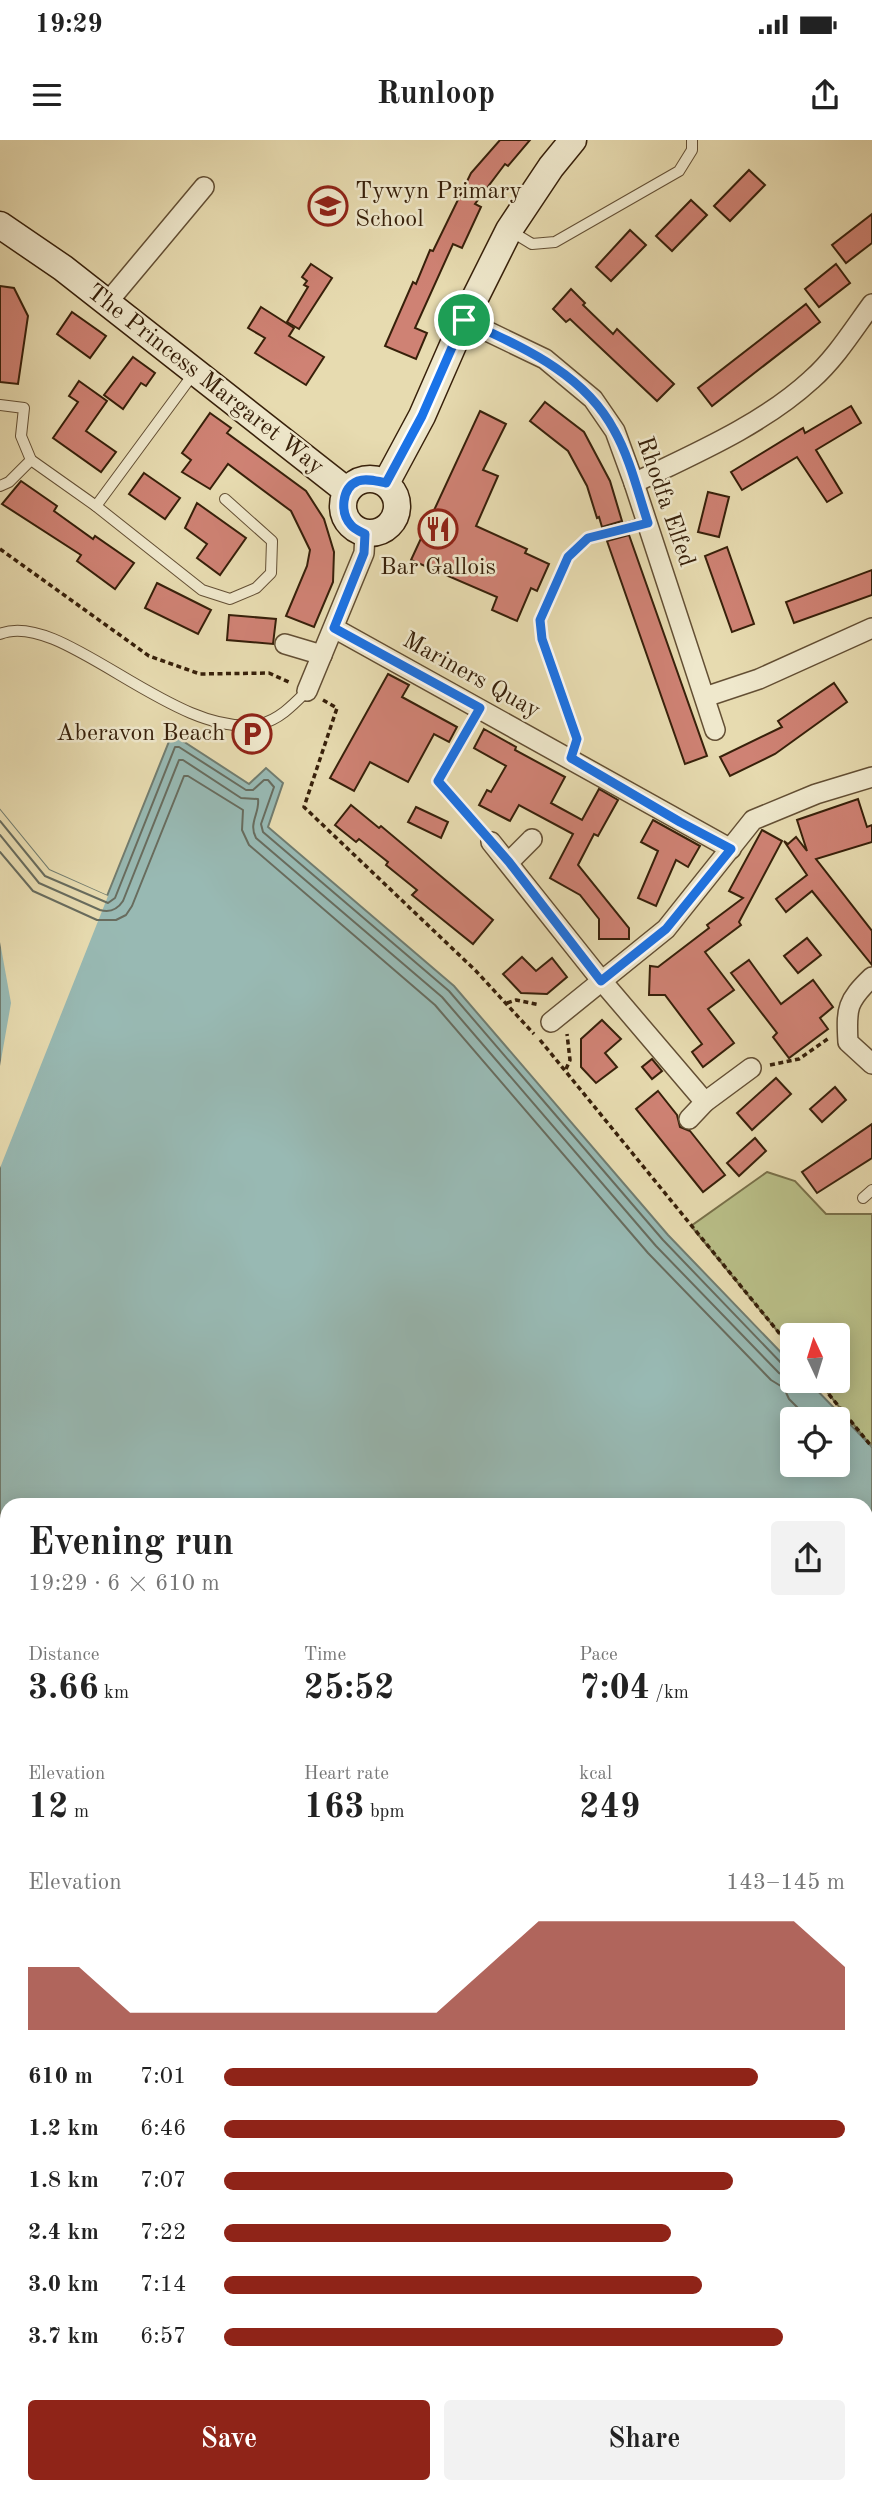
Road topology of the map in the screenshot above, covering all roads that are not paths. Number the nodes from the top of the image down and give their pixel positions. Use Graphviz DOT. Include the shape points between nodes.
graph roads {
  1 [pos="573,140"];
  2 [pos="692,140"];
  3 [pos="204,187"];
  4 [pos="0,203"];
  5 [pos="0,225"];
  6 [pos="509,230"];
  7 [pos="63,268"];
  8 [pos="107,303"];
  9 [pos="872,304"];
  10 [pos="464,320"];
  11 [pos="194,373"];
  12 [pos="0,405"];
  13 [pos="31,460"];
  14 [pos="386,483"];
  15 [pos="634,483"];
  16 [pos="0,486"];
  17 [pos="347,491"];
  18 [pos="225,499"];
  19 [pos="96,506"];
  20 [pos="648,523"];
  21 [pos="365,534"];
  22 [pos="334,628"];
  23 [pos="872,628"];
  24 [pos="0,634"];
  25 [pos="285,644"];
  26 [pos="322,655"];
  27 [pos="307,691"];
  28 [pos="705,697"];
  29 [pos="480,708"];
  30 [pos="715,730"];
  31 [pos="571,758"];
  32 [pos="872,777"];
  33 [pos="438,781"];
  34 [pos="532,839"];
  35 [pos="491,842"];
  36 [pos="731,849"];
  37 [pos="509,862"];
  38 [pos="872,977"];
  39 [pos="601,981"];
  40 [pos="551,1022"];
  41 [pos="872,1064"];
  42 [pos="751,1068"];
  43 [pos="705,1102"];
  44 [pos="689,1119"];
  45 [pos="872,1190"];
  46 [pos="863,1198"];
  1 -- 6 [label="street"];
  2 -- 6 [label="lane" via="692,150 679,171 555,242 532,244"];
  3 -- 8 [label="street"];
  4 -- 7 [label="street, The Princess Margaret Way"];
  5 -- 7 [label="street, The Princess Margaret Way"];
  6 -- 10 [label="street"];
  7 -- 8 [label="street, The Princess Margaret Way"];
  8 -- 11 [label="street, The Princess Margaret Way"];
  9 -- 15 [label="street" via="812,380 715,444"];
  10 -- 14 [label="street" via="422,416"];
  10 -- 15 [label="street, Rhodfa Elfed" via="545,359 593,399 615,431"];
  11 -- 17 [label="street, The Princess Margaret Way"];
  11 -- 19 [label="lane"];
  12 -- 13 [label="lane" via="24,408 21,436"];
  13 -- 16 [label="lane"];
  13 -- 19 [label="lane"];
  14 -- 17 [label="street" via="357,481"];
  14 -- 21 [label="street" via="398,508 380,532"];
  15 -- 20 [label="street, Rhodfa Elfed"];
  17 -- 21 [label="street" via="343,511 351,526"];
  18 -- 19 [label="lane" via="272,541 271,573 256,588 230,599 202,590"];
  20 -- 28 [label="street, Rhodfa Elfed"];
  20 -- 31 [label="lane" via="588,538 568,557 540,620 542,639 577,739"];
  21 -- 22 [label="street" via="364,553"];
  22 -- 26 [label="street"];
  22 -- 29 [label="street, Mariners Quay"];
  23 -- 28 [label="street" via="760,679"];
  24 -- 27 [label="lane" via="10,629 39,632 186,712 234,724 260,724 289,710"];
  25 -- 26 [label="street"];
  26 -- 27 [label="street"];
  28 -- 30 [label="street, Rhodfa Elfed"];
  29 -- 31 [label="street, Mariners Quay"];
  29 -- 33 [label="lane"];
  31 -- 36 [label="street, Mariners Quay"];
  32 -- 36 [label="street" via="753,820"];
  34 -- 37 [label="street"];
  35 -- 37 [label="street"];
  36 -- 39 [label="street" via="666,929"];
  37 -- 39 [label="street"];
  38 -- 41 [label="street" via="855,993 846,1014 848,1042"];
  39 -- 40 [label="street"];
  39 -- 43 [label="street"];
  42 -- 43 [label="street"];
  43 -- 44 [label="street"];
  45 -- 46 [label="lane"];
}
